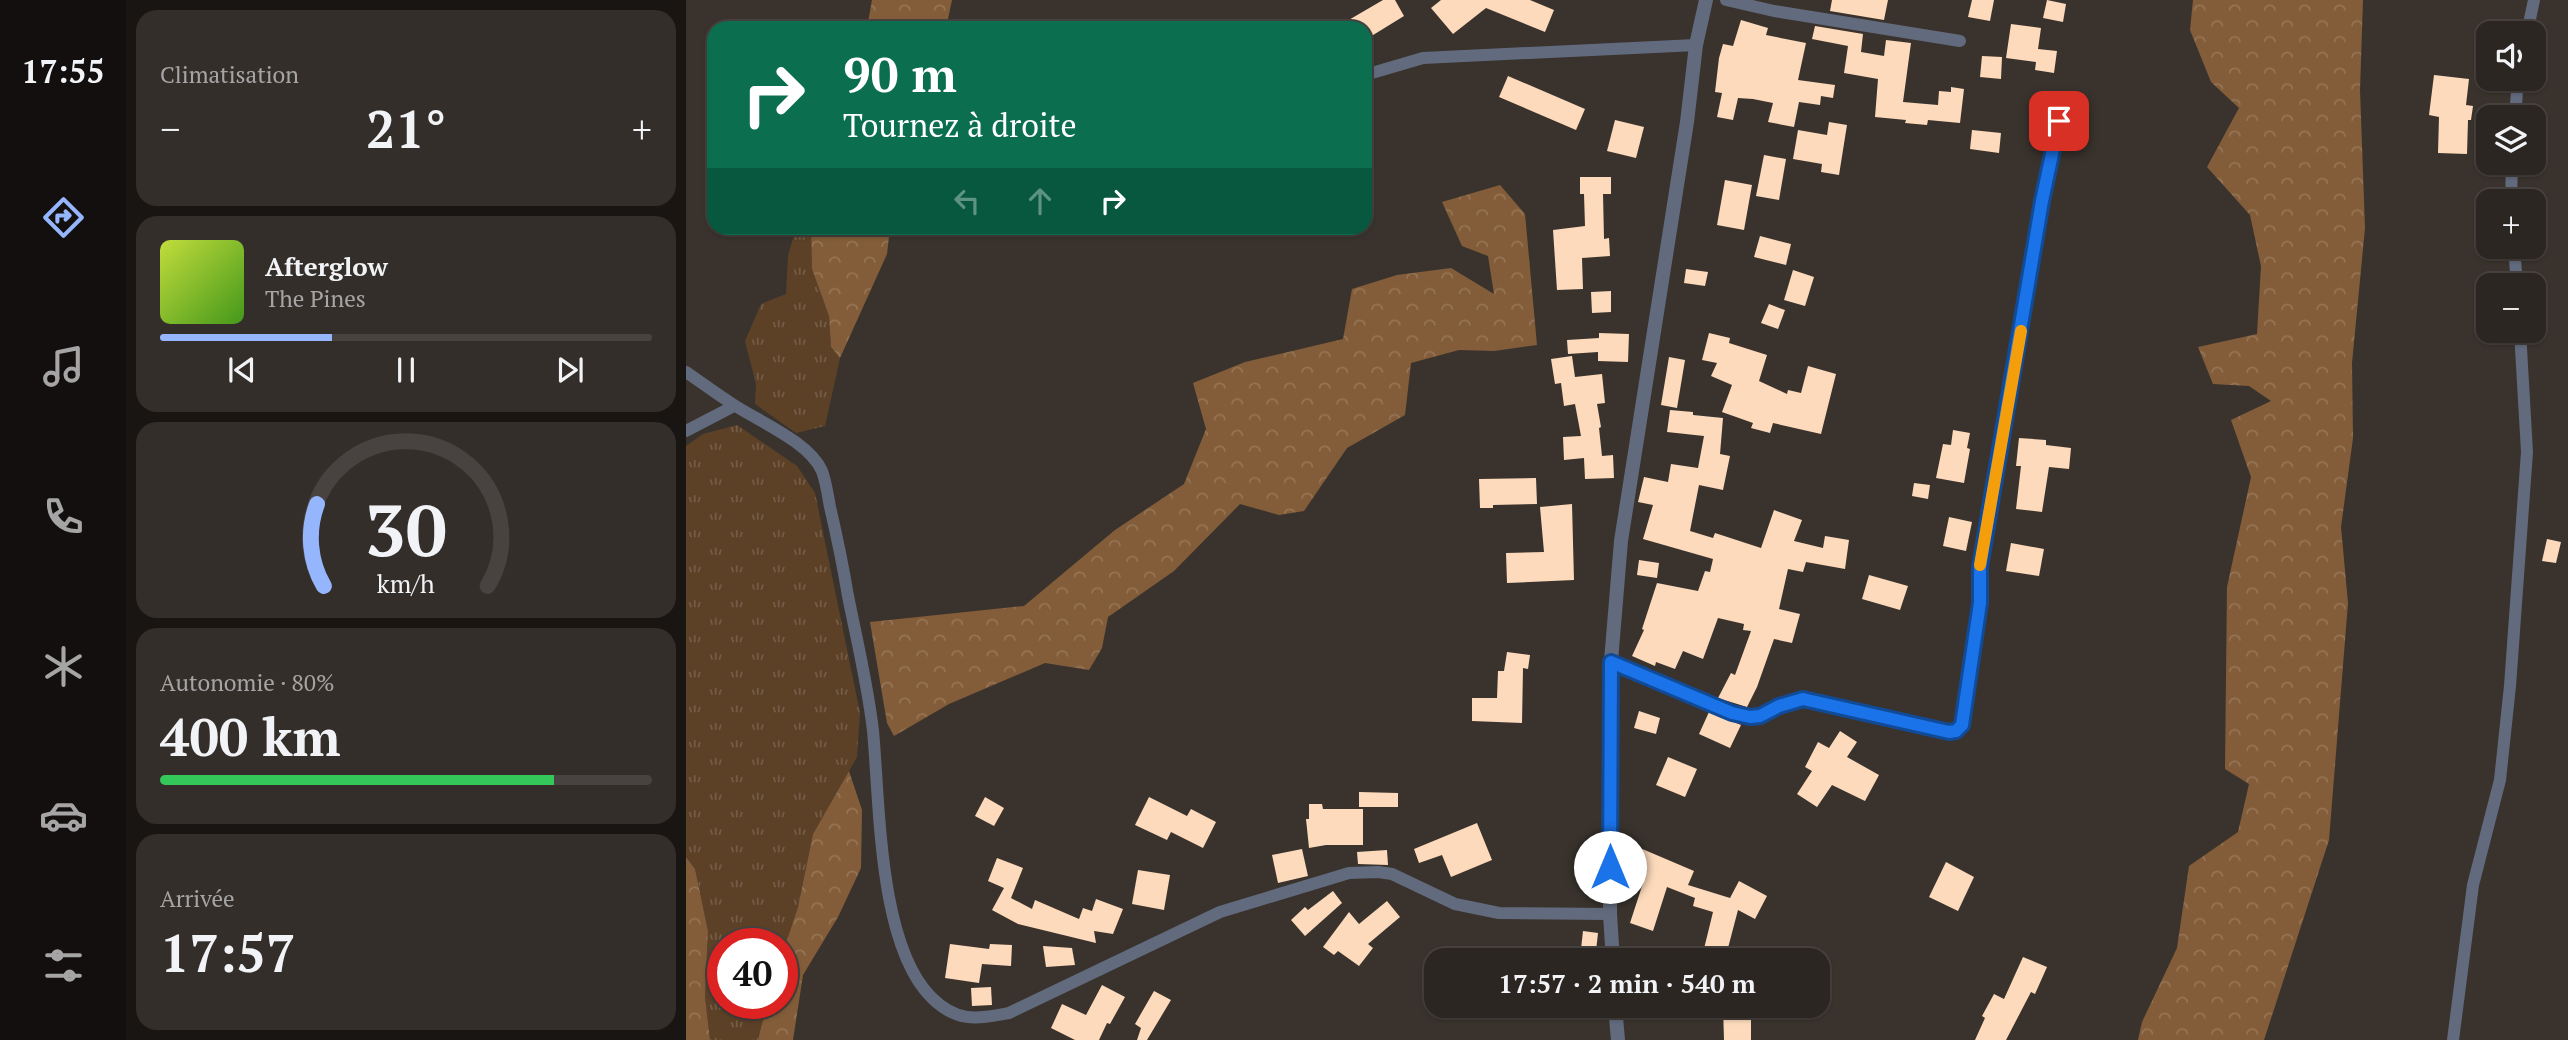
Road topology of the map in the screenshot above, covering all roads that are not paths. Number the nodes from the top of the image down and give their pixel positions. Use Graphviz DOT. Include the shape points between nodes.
graph roads {
  1 [pos="1706,0"];
  2 [pos="1726,0"];
  3 [pos="2533,0"];
  4 [pos="2529,21"];
  5 [pos="1960,41"];
  6 [pos="1696,45"];
  7 [pos="1372,73"];
  8 [pos="2059,121"];
  9 [pos="2521,343"];
  10 [pos="686,372"];
  11 [pos="734,406"];
  12 [pos="686,431"];
  13 [pos="1611,662"];
  14 [pos="1610,914"];
  15 [pos="1612,948"];
  16 [pos="1616,1018"];
  17 [pos="1618,1040"];
  18 [pos="2452,1040"];
  1 -- 6 [label="street"];
  2 -- 5 [label="street"];
  3 -- 4 [label="street"];
  6 -- 7 [label="street" via="1423,58"];
  6 -- 13 [label="street" via="1688,122 1620,541"];
  8 -- 13 [label="street" via="1980,567 1980,603 1962,725 1949,732 1803,699 1750,717"];
  9 -- 18 [label="street" via="2527,452 2510,686 2500,780 2473,884"];
  10 -- 11 [label="street"];
  11 -- 12 [label="street"];
  11 -- 14 [label="street" via="798,444 822,471 871,715 883,851 895,925 908,962 929,995 946,1010 966,1018 1009,1013 1220,912 1349,873 1392,874 1455,904 1499,913"];
  13 -- 14 [label="street"];
  14 -- 15 [label="street"];
  16 -- 17 [label="street"];
}
